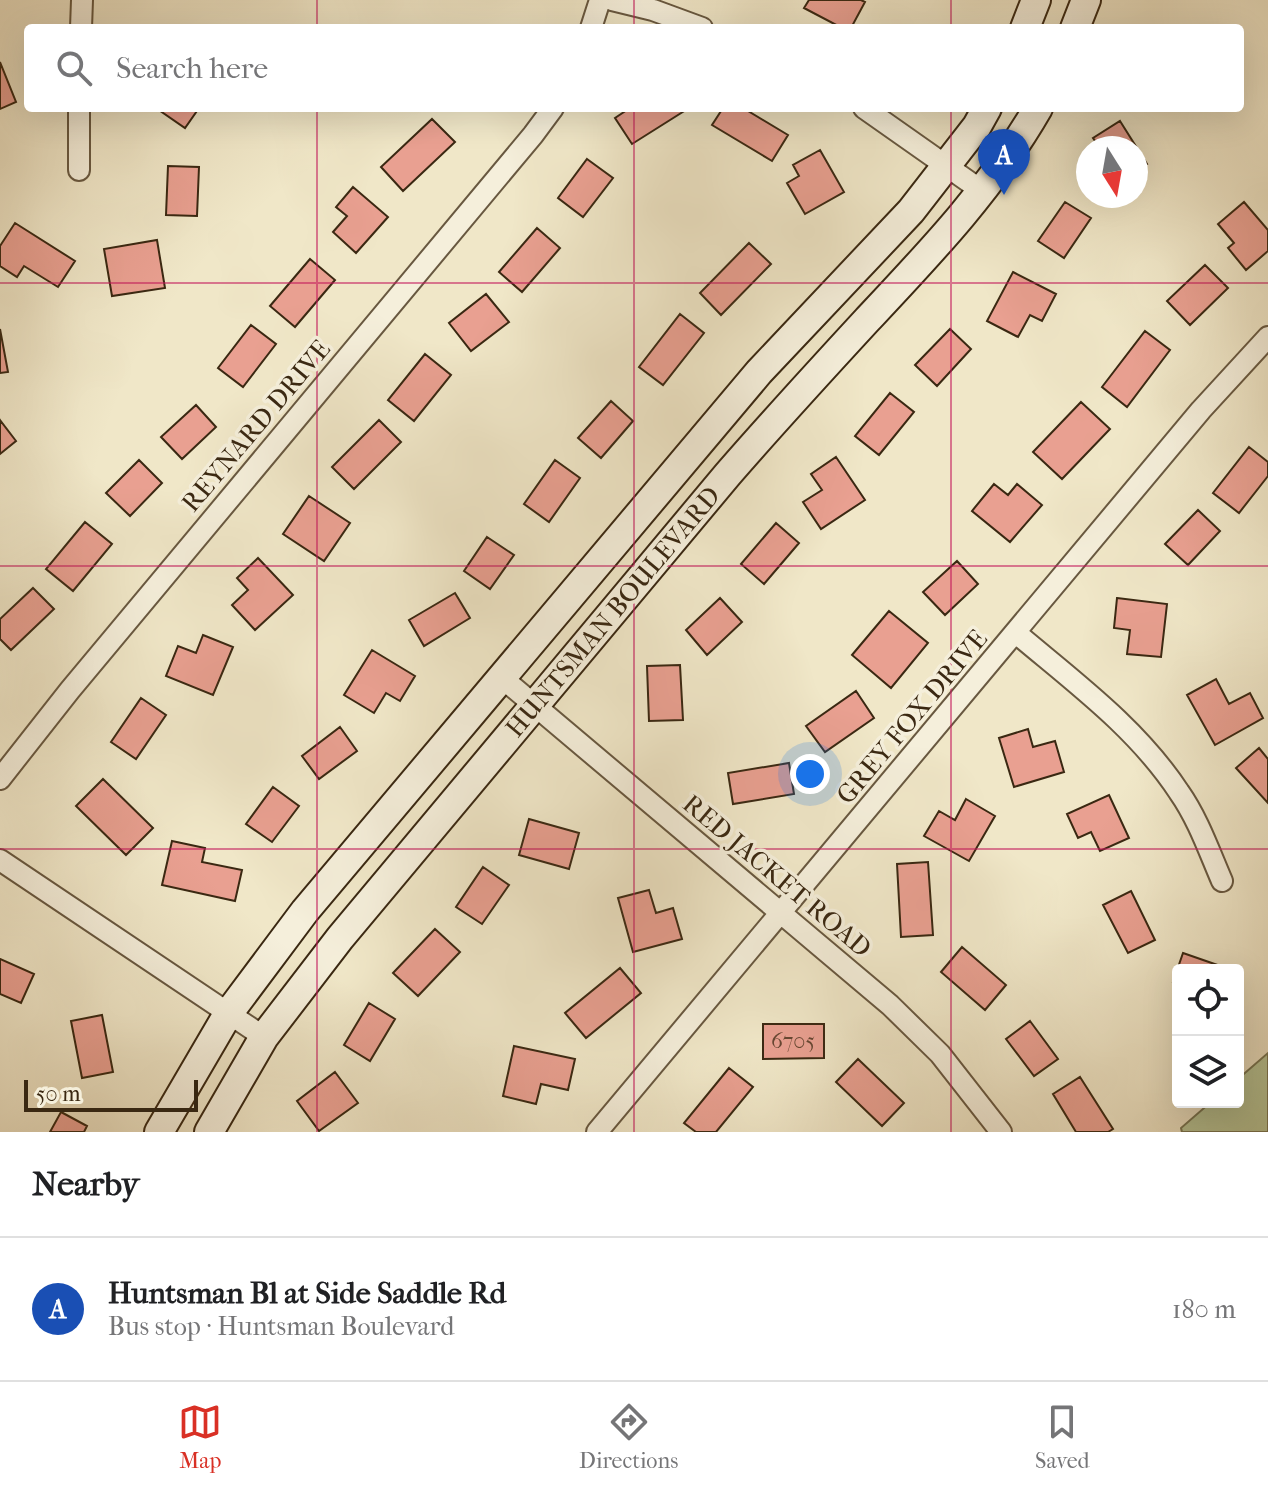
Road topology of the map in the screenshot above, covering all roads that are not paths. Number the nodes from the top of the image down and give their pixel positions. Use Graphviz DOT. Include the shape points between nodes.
graph roads {
  1 [pos="82,0"];
  2 [pos="600,0"];
  3 [pos="612,0"];
  4 [pos="1036,0"];
  5 [pos="1086,0"];
  6 [pos="81,24"];
  7 [pos="592,24"];
  8 [pos="691,24"];
  9 [pos="1027,24"];
  10 [pos="1077,24"];
  11 [pos="79,112"];
  12 [pos="550,112"];
  13 [pos="870,112"];
  14 [pos="985,112"];
  15 [pos="1036,112"];
  16 [pos="947,165"];
  17 [pos="79,170"];
  18 [pos="982,191"];
  19 [pos="1268,337"];
  20 [pos="1016,633"];
  21 [pos="501,677"];
  22 [pos="535,705"];
  23 [pos="0,779"];
  24 [pos="0,860"];
  25 [pos="1222,881"];
  26 [pos="781,913"];
  27 [pos="228,1014"];
  28 [pos="264,1037"];
  29 [pos="159,1132"];
  30 [pos="209,1132"];
  31 [pos="597,1132"];
  32 [pos="1001,1132"];
  1 -- 6 [label="street"];
  2 -- 7 [label="street"];
  3 -- 8 [label="street"];
  4 -- 9 [label="street"];
  5 -- 10 [label="street"];
  11 -- 17 [label="street"];
  12 -- 23 [label="street, REYNARD DRIVE"];
  13 -- 16 [label="street"];
  14 -- 16 [label="street, HUNTSMAN BOULEVARD"];
  15 -- 18 [label="street, HUNTSMAN BOULEVARD"];
  16 -- 18 [label="street"];
  16 -- 21 [label="street, HUNTSMAN BOULEVARD" via="911,211 759,372"];
  18 -- 22 [label="street, HUNTSMAN BOULEVARD" via="792,401"];
  19 -- 20 [label="street, GREY FOX DRIVE"];
  20 -- 25 [label="street" via="1155,757 1187,805"];
  20 -- 26 [label="street, GREY FOX DRIVE"];
  21 -- 22 [label="street, RED JACKET ROAD"];
  21 -- 27 [label="street, HUNTSMAN BOULEVARD" via="305,911"];
  22 -- 26 [label="street, RED JACKET ROAD"];
  22 -- 28 [label="street, HUNTSMAN BOULEVARD"];
  24 -- 27 [label="street"];
  26 -- 31 [label="street, GREY FOX DRIVE"];
  26 -- 32 [label="street, RED JACKET ROAD" via="910,1025"];
  27 -- 28 [label="street"];
  27 -- 29 [label="street, HUNTSMAN BOULEVARD"];
  28 -- 30 [label="street, HUNTSMAN BOULEVARD"];
}
